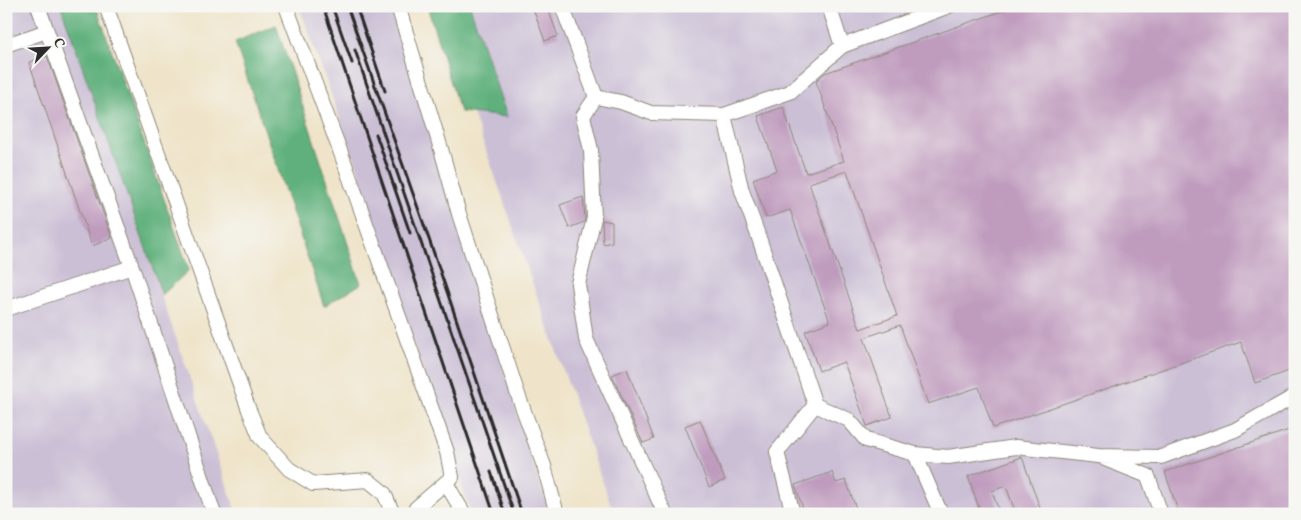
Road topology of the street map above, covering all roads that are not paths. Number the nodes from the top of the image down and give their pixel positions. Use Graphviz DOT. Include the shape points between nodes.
graph roads {
  1 [pos="38,6"];
  2 [pos="106,6"];
  3 [pos="286,6"];
  4 [pos="398,6"];
  5 [pos="562,6"];
  6 [pos="829,6"];
  7 [pos="949,6"];
  8 [pos="47,31"];
  9 [pos="6,45"];
  10 [pos="842,46"];
  11 [pos="596,97"];
  12 [pos="724,115"];
  13 [pos="132,267"];
  14 [pos="6,309"];
  15 [pos="1295,396"];
  16 [pos="815,405"];
  17 [pos="914,454"];
  18 [pos="1098,456"];
  19 [pos="446,483"];
  20 [pos="214,514"];
  21 [pos="393,514"];
  22 [pos="414,514"];
  23 [pos="464,514"];
  24 [pos="557,514"];
  25 [pos="665,514"];
  26 [pos="793,514"];
  27 [pos="941,514"];
  28 [pos="1161,514"];
  1 -- 8 [label="lane"];
  2 -- 21 [label="lane" via="260,437 289,469 313,484 368,480 384,492"];
  3 -- 19 [label="lane" via="447,452 452,477"];
  4 -- 24 [label="lane" via="459,214 544,466"];
  5 -- 11 [label="lane"];
  6 -- 10 [label="lane"];
  7 -- 10 [label="lane"];
  8 -- 9 [label="lane"];
  8 -- 13 [label="lane"];
  10 -- 12 [label="lane" via="790,92"];
  11 -- 12 [label="lane" via="651,112"];
  11 -- 25 [label="lane" via="583,116 591,150 594,218 578,284 586,339"];
  12 -- 16 [label="lane" via="742,192"];
  13 -- 14 [label="lane"];
  13 -- 20 [label="lane"];
  15 -- 18 [label="lane" via="1235,430 1161,456"];
  16 -- 17 [label="lane" via="849,420 866,440"];
  16 -- 26 [label="lane" via="777,452"];
  17 -- 18 [label="lane" via="948,457 1016,448"];
  17 -- 27 [label="lane"];
  18 -- 28 [label="lane" via="1148,476"];
  19 -- 22 [label="lane" via="416,508"];
  19 -- 23 [label="lane"];
}
